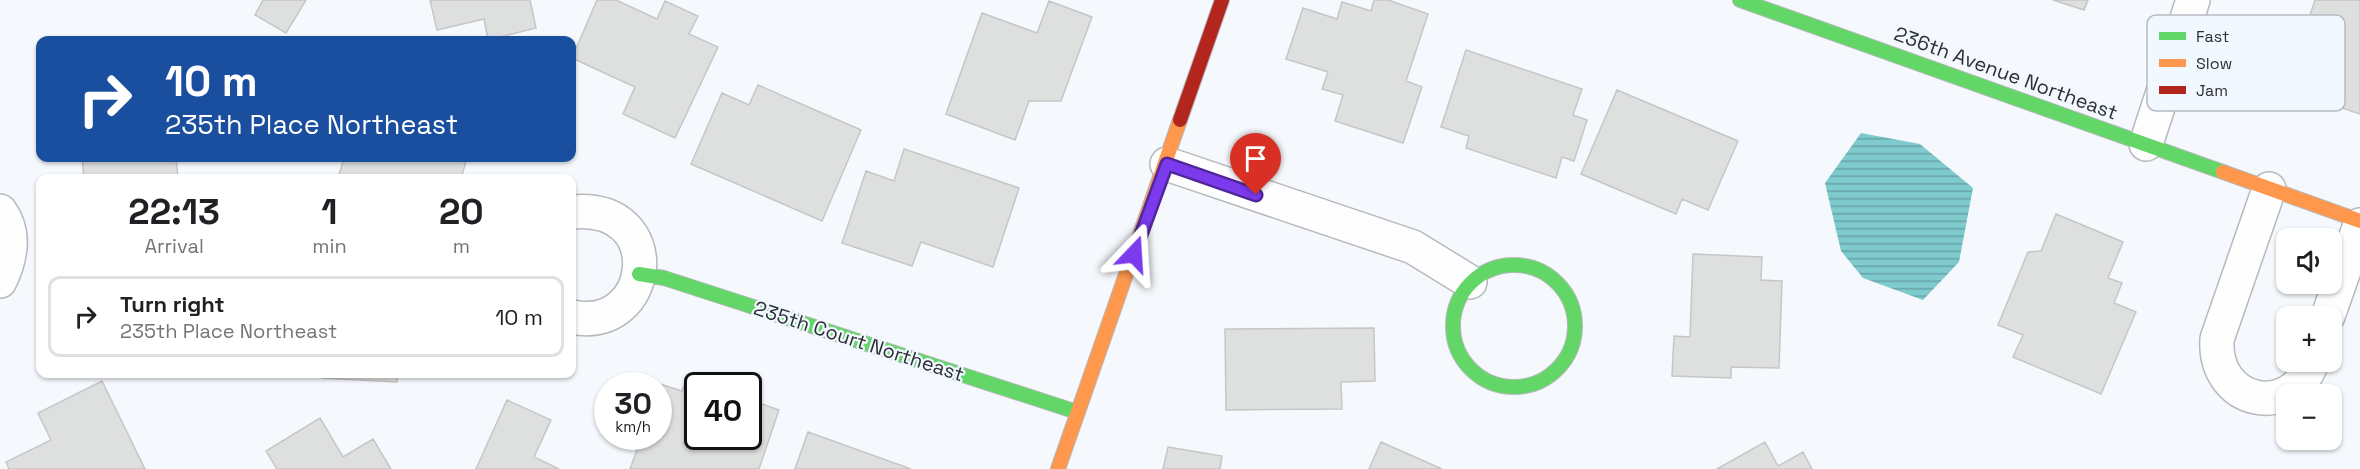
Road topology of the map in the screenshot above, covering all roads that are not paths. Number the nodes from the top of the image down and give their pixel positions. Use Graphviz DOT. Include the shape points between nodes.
graph roads {
  1 [pos="1222,0"];
  2 [pos="1740,0"];
  3 [pos="2193,0"];
  4 [pos="2188,15"];
  5 [pos="2157,111"];
  6 [pos="2146,144"];
  7 [pos="1167,164"];
  8 [pos="2269,189"];
  9 [pos="0,211"];
  10 [pos="576,212"];
  11 [pos="2360,221"];
  12 [pos="2360,225"];
  13 [pos="639,274"];
  14 [pos="0,281"];
  15 [pos="1470,282"];
  16 [pos="2332,306"];
  17 [pos="576,317"];
  18 [pos="2309,372"];
  19 [pos="1077,412"];
  20 [pos="1058,469"];
  1 -- 7 [label="street"];
  2 -- 6 [label="street, 236th Avenue Northeast"];
  3 -- 4 [label="street"];
  5 -- 6 [label="street"];
  6 -- 8 [label="street, 236th Avenue Northeast"];
  7 -- 15 [label="street" via="1413,247"];
  7 -- 19 [label="street"];
  8 -- 11 [label="street, 236th Avenue Northeast"];
  8 -- 18 [label="street" via="2217,339 2216,356 2221,372 2246,395 2282,395"];
  9 -- 14 [label="street" via="11,240 9,262"];
  10 -- 13 [label="street" via="607,214 623,225 634,239"];
  12 -- 16 [label="street"];
  13 -- 17 [label="street" via="623,305 608,315"];
  13 -- 19 [label="street, 235th Court Northeast" via="664,278"];
  15 -- 15 [label="street" via="1458,300 1452,321 1454,342 1463,361 1478,376 1497,385 1519,388 1540,382 1557,370 1569,353 1575,332 1573,310 1564,291 1549,276 1530,267 1509,265 1488,270"];
  19 -- 20 [label="street"];
}
